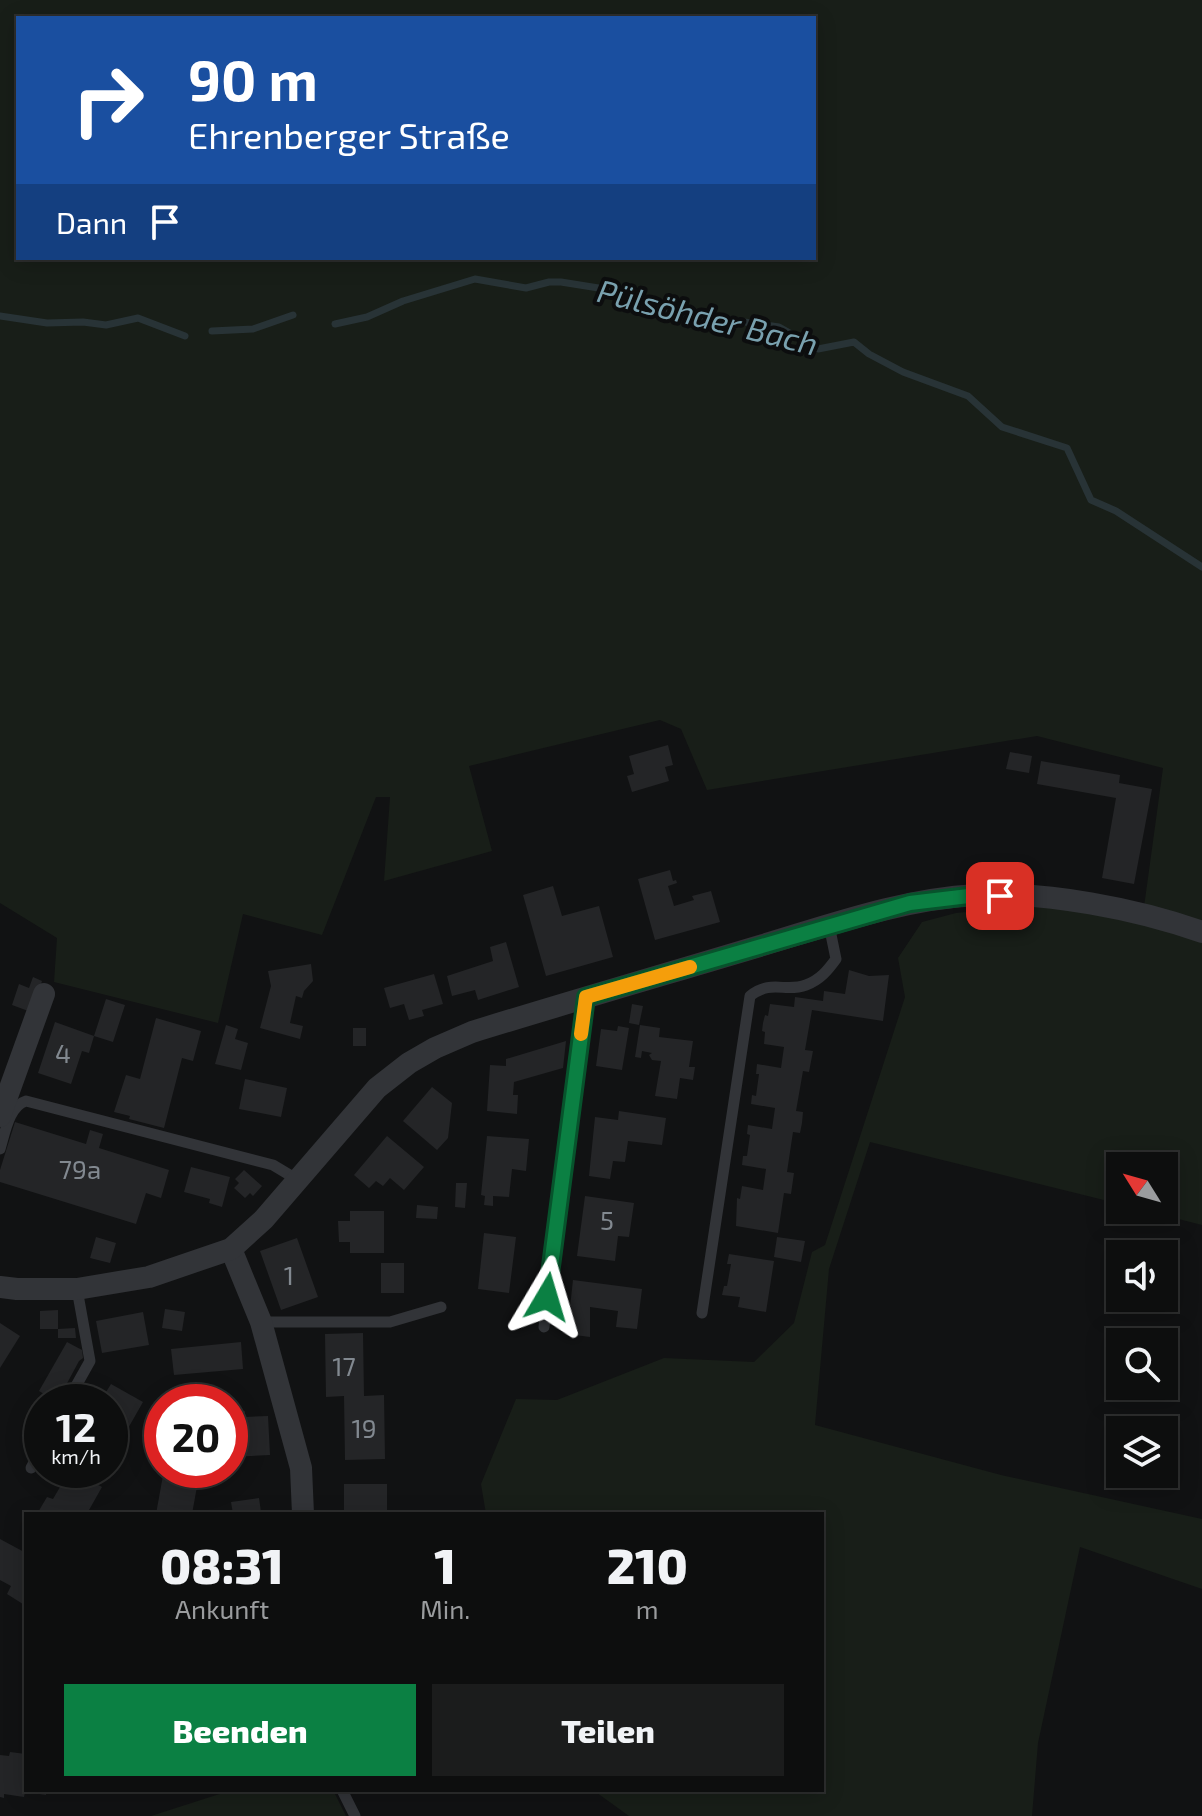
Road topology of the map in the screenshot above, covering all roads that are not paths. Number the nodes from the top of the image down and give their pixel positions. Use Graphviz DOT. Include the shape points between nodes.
graph roads {
  1 [pos="829,925"];
  2 [pos="1202,932"];
  3 [pos="44,994"];
  4 [pos="586,997"];
  5 [pos="0,1116"];
  6 [pos="0,1149"];
  7 [pos="298,1181"];
  8 [pos="231,1249"];
  9 [pos="0,1287"];
  10 [pos="77,1289"];
  11 [pos="441,1307"];
  12 [pos="702,1313"];
  13 [pos="261,1322"];
  14 [pos="544,1327"];
  15 [pos="77,1384"];
  16 [pos="303,1512"];
  17 [pos="343,1792"];
  18 [pos="355,1816"];
  1 -- 2 [label="street" via="910,903 977,895 1106,907"];
  1 -- 4 [label="street"];
  1 -- 12 [label="lane" via="836,959 823,975 805,986 762,987 750,996"];
  3 -- 5 [label="street"];
  4 -- 7 [label="street" via="472,1032 409,1063 354,1112"];
  4 -- 14 [label="lane"];
  6 -- 7 [label="lane" via="14,1109 26,1101 273,1165"];
  7 -- 8 [label="street"];
  8 -- 10 [label="street" via="149,1277"];
  8 -- 13 [label="street"];
  9 -- 10 [label="street"];
  10 -- 15 [label="lane" via="90,1361"];
  11 -- 13 [label="lane" via="390,1322"];
  13 -- 16 [label="street" via="301,1468"];
  17 -- 18 [label="lane"];
}
